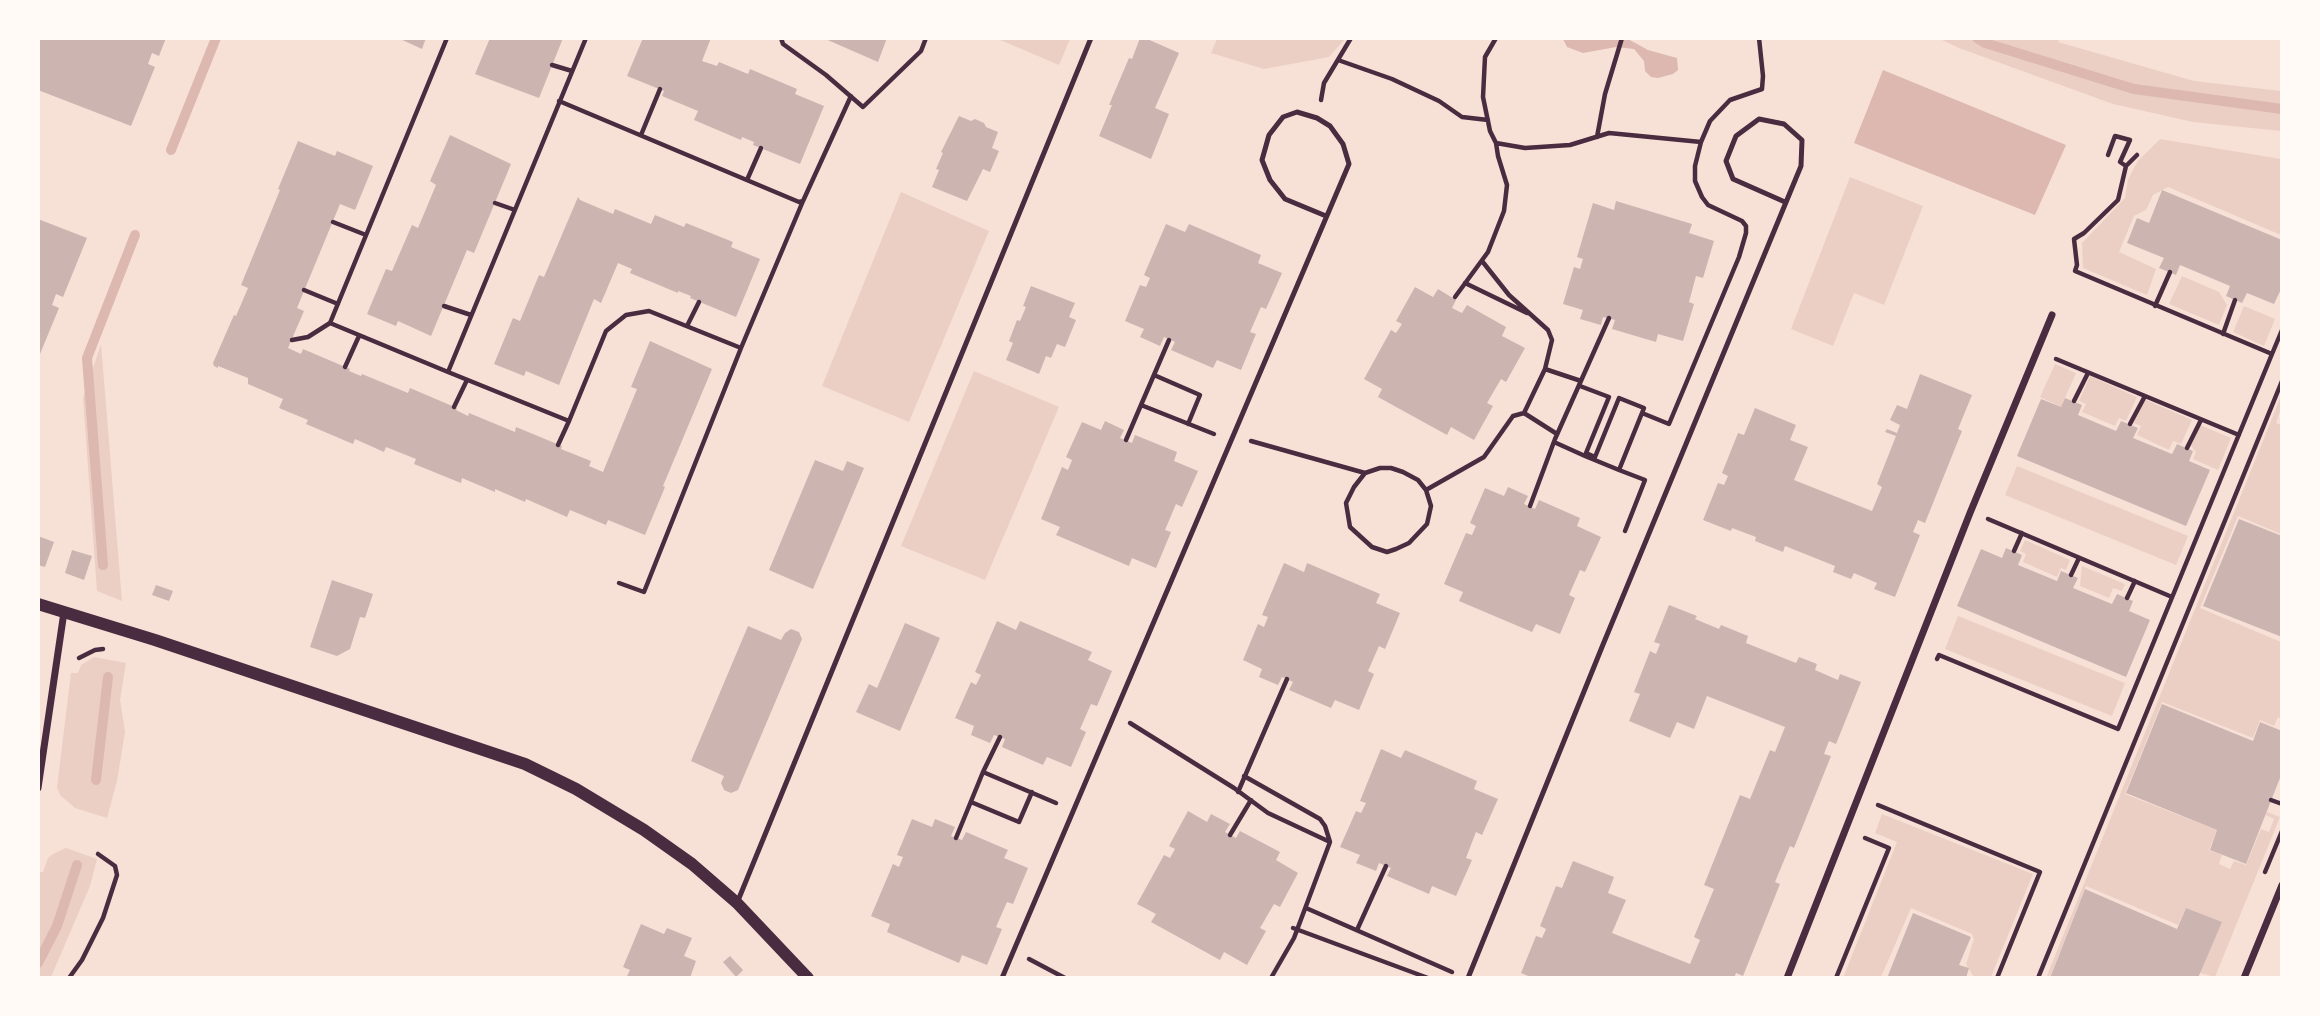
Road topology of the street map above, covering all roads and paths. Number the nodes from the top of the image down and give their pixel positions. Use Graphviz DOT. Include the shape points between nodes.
graph roads {
  1 [pos="447,38"];
  2 [pos="586,38"];
  3 [pos="782,38"];
  4 [pos="926,38"];
  5 [pos="1091,38"];
  6 [pos="1351,38"];
  7 [pos="1496,38"];
  8 [pos="1622,38"];
  9 [pos="1759,38"];
  10 [pos="1338,60"];
  11 [pos="552,65"];
  12 [pos="572,71"];
  13 [pos="660,89"];
  14 [pos="851,96"];
  15 [pos="559,101"];
  16 [pos="1317,118"];
  17 [pos="1488,120"];
  18 [pos="641,135"];
  19 [pos="1597,137"];
  20 [pos="1700,142"];
  21 [pos="1496,143"];
  22 [pos="761,148"];
  23 [pos="2108,155"];
  24 [pos="2137,155"];
  25 [pos="2126,166"];
  26 [pos="747,180"];
  27 [pos="803,201"];
  28 [pos="1785,202"];
  29 [pos="495,203"];
  30 [pos="515,210"];
  31 [pos="1326,216"];
  32 [pos="332,222"];
  33 [pos="366,235"];
  34 [pos="1482,261"];
  35 [pos="2170,272"];
  36 [pos="1465,283"];
  37 [pos="304,290"];
  38 [pos="1455,297"];
  39 [pos="2235,300"];
  40 [pos="699,302"];
  41 [pos="338,304"];
  42 [pos="444,306"];
  43 [pos="2155,306"];
  44 [pos="2052,315"];
  45 [pos="471,316"];
  46 [pos="1609,318"];
  47 [pos="1538,319"];
  48 [pos="330,323"];
  49 [pos="687,326"];
  50 [pos="2281,330"];
  51 [pos="2223,334"];
  52 [pos="359,335"];
  53 [pos="292,340"];
  54 [pos="1169,340"];
  55 [pos="741,348"];
  56 [pos="2037,352"];
  57 [pos="2273,354"];
  58 [pos="345,367"];
  59 [pos="1545,369"];
  60 [pos="448,372"];
  61 [pos="2088,373"];
  62 [pos="1154,375"];
  63 [pos="467,380"];
  64 [pos="2281,382"];
  65 [pos="1580,383"];
  66 [pos="2145,396"];
  67 [pos="2074,401"];
  68 [pos="1141,405"];
  69 [pos="454,407"];
  70 [pos="1524,413"];
  71 [pos="1642,413"];
  72 [pos="2201,419"];
  73 [pos="569,422"];
  74 [pos="1188,424"];
  75 [pos="2130,424"];
  76 [pos="1558,434"];
  77 [pos="2239,435"];
  78 [pos="1232,438"];
  79 [pos="1126,440"];
  80 [pos="1554,442"];
  81 [pos="558,445"];
  82 [pos="2187,448"];
  83 [pos="1585,454"];
  84 [pos="1594,458"];
  85 [pos="1365,473"];
  86 [pos="1426,490"];
  87 [pos="1530,506"];
  88 [pos="1987,519"];
  89 [pos="2022,533"];
  90 [pos="2014,551"];
  91 [pos="2080,558"];
  92 [pos="2071,575"];
  93 [pos="2135,581"];
  94 [pos="620,583"];
  95 [pos="2172,597"];
  96 [pos="2127,598"];
  97 [pos="38,604"];
  98 [pos="64,612"];
  99 [pos="105,649"];
  100 [pos="1934,665"];
  101 [pos="54,673"];
  102 [pos="1287,679"];
  103 [pos="1114,713"];
  104 [pos="1000,737"];
  105 [pos="983,772"];
  106 [pos="1244,776"];
  107 [pos="38,788"];
  108 [pos="1032,792"];
  109 [pos="1238,792"];
  110 [pos="1882,795"];
  111 [pos="1251,800"];
  112 [pos="2271,800"];
  113 [pos="971,802"];
  114 [pos="2281,804"];
  115 [pos="1878,805"];
  116 [pos="1073,810"];
  117 [pos="1873,816"];
  118 [pos="1868,827"];
  119 [pos="1230,835"];
  120 [pos="956,838"];
  121 [pos="1330,842"];
  122 [pos="98,854"];
  123 [pos="1386,866"];
  124 [pos="2281,885"];
  125 [pos="737,903"];
  126 [pos="1306,908"];
  127 [pos="1295,929"];
  128 [pos="1357,930"];
  129 [pos="1013,951"];
  130 [pos="1453,973"];
  131 [pos="69,978"];
  132 [pos="808,978"];
  133 [pos="1002,978"];
  134 [pos="1065,978"];
  135 [pos="1271,978"];
  136 [pos="1428,978"];
  137 [pos="1468,978"];
  138 [pos="1787,978"];
  139 [pos="1836,978"];
  140 [pos="1997,978"];
  141 [pos="2039,978"];
  142 [pos="2244,978"];
  1 -- 33 [label="path"];
  2 -- 12 [label="path"];
  3 -- 14 [label="path" via="783,44"];
  4 -- 14 [label="path" via="921,51 863,107"];
  5 -- 125 [label="lane"];
  6 -- 10 [label="path"];
  7 -- 17 [label="path" via="1485,57 1483,97"];
  8 -- 19 [label="path"];
  9 -- 20 [label="path" via="1762,89 1730,100 1710,121"];
  10 -- 16 [label="path" via="1324,83"];
  10 -- 17 [label="path" via="1392,79 1462,117"];
  11 -- 12 [label="path"];
  12 -- 15 [label="path"];
  13 -- 18 [label="path"];
  14 -- 27 [label="path"];
  15 -- 18 [label="path"];
  15 -- 30 [label="path"];
  16 -- 31 [label="lane" via="1330,126 1343,144 1349,164"];
  16 -- 31 [label="lane" via="1297,112 1283,117 1269,135 1262,160 1285,199"];
  17 -- 21 [label="path"];
  18 -- 26 [label="path"];
  19 -- 20 [label="path" via="1609,133"];
  19 -- 21 [label="path" via="1570,145 1525,148"];
  20 -- 71 [label="path" via="1695,181 1702,197 1708,205 1742,221 1746,233 1669,424"];
  21 -- 34 [label="path" via="1507,185 1504,211"];
  22 -- 26 [label="path"];
  23 -- 25 [label="path" via="2115,136 2130,140 2120,162"];
  24 -- 25 [label="path"];
  25 -- 43 [label="path" via="2118,200 2074,239 2075,271"];
  26 -- 27 [label="path"];
  27 -- 55 [label="path"];
  28 -- 28 [label="lane" via="1801,166 1802,140 1784,124 1759,119 1736,136 1726,162 1733,179"];
  28 -- 137 [label="lane"];
  29 -- 30 [label="path"];
  30 -- 45 [label="path"];
  31 -- 78 [label="lane"];
  32 -- 33 [label="path"];
  33 -- 41 [label="path"];
  34 -- 36 [label="path"];
  34 -- 47 [label="path" via="1509,295"];
  35 -- 43 [label="path"];
  36 -- 38 [label="path"];
  36 -- 47 [label="path"];
  37 -- 41 [label="path"];
  39 -- 51 [label="path"];
  40 -- 49 [label="path"];
  41 -- 48 [label="path"];
  42 -- 45 [label="path"];
  43 -- 51 [label="path"];
  44 -- 56 [label="street"];
  45 -- 60 [label="path"];
  46 -- 65 [label="path"];
  47 -- 59 [label="path" via="1552,340"];
  48 -- 52 [label="path"];
  48 -- 53 [label="path" via="308,337"];
  49 -- 55 [label="path"];
  49 -- 73 [label="path" via="649,312 626,315 613,324 606,331"];
  50 -- 57 [label="path"];
  51 -- 57 [label="path"];
  52 -- 58 [label="path"];
  52 -- 60 [label="path"];
  54 -- 62 [label="path"];
  55 -- 94 [label="path" via="644,592"];
  56 -- 61 [label="path"];
  56 -- 138 [label="street"];
  57 -- 77 [label="path"];
  59 -- 65 [label="path"];
  59 -- 70 [label="path"];
  60 -- 63 [label="path"];
  61 -- 66 [label="path"];
  61 -- 67 [label="path"];
  62 -- 68 [label="path"];
  62 -- 74 [label="path" via="1199,395"];
  63 -- 69 [label="path"];
  63 -- 73 [label="path"];
  64 -- 141 [label="path"];
  65 -- 76 [label="path"];
  65 -- 83 [label="path" via="1609,397"];
  66 -- 72 [label="path"];
  66 -- 75 [label="path"];
  68 -- 74 [label="path"];
  68 -- 79 [label="path"];
  70 -- 76 [label="path"];
  70 -- 86 [label="path" via="1513,416 1484,457"];
  71 -- 84 [label="path" via="1619,470"];
  71 -- 84 [label="path" via="1644,408 1619,398"];
  72 -- 77 [label="path"];
  72 -- 82 [label="path"];
  73 -- 81 [label="path"];
  74 -- 78 [label="path"];
  76 -- 80 [label="path"];
  77 -- 95 [label="path"];
  78 -- 85 [label="path"];
  78 -- 103 [label="lane"];
  80 -- 83 [label="path"];
  80 -- 87 [label="path"];
  83 -- 84 [label="path"];
  85 -- 86 [label="path" via="1391,468 1418,480"];
  85 -- 86 [label="path" via="1346,503 1350,527 1372,547 1387,552 1409,543 1427,524 1431,506"];
  88 -- 89 [label="path"];
  89 -- 90 [label="path"];
  89 -- 91 [label="path"];
  91 -- 92 [label="path"];
  91 -- 93 [label="path"];
  93 -- 95 [label="path"];
  93 -- 96 [label="path"];
  95 -- 100 [label="path" via="2118,729 1938,655"];
  97 -- 98 [label="street"];
  98 -- 101 [label="street"];
  98 -- 125 [label="street" via="525,764 644,830"];
  99 -- 101 [label="path" via="81,656 75,676"];
  101 -- 107 [label="street"];
  102 -- 106 [label="path"];
  103 -- 109 [label="path"];
  103 -- 116 [label="lane"];
  104 -- 105 [label="path"];
  105 -- 108 [label="path"];
  105 -- 113 [label="path"];
  106 -- 109 [label="path"];
  106 -- 121 [label="path" via="1320,819"];
  108 -- 113 [label="path" via="1019,822"];
  108 -- 116 [label="path"];
  109 -- 111 [label="path"];
  110 -- 115 [label="path"];
  111 -- 119 [label="path"];
  111 -- 121 [label="path"];
  112 -- 114 [label="path"];
  113 -- 120 [label="path"];
  115 -- 117 [label="path"];
  115 -- 140 [label="path" via="2040,872"];
  116 -- 129 [label="lane"];
  118 -- 139 [label="path" via="1864,837 1889,848"];
  121 -- 126 [label="path"];
  122 -- 131 [label="path" via="115,866 117,875 103,918"];
  123 -- 128 [label="path"];
  124 -- 142 [label="street"];
  125 -- 132 [label="street"];
  126 -- 127 [label="path"];
  126 -- 128 [label="path"];
  127 -- 135 [label="path"];
  127 -- 136 [label="path"];
  128 -- 130 [label="path"];
  129 -- 133 [label="lane"];
  129 -- 134 [label="path"];
}
